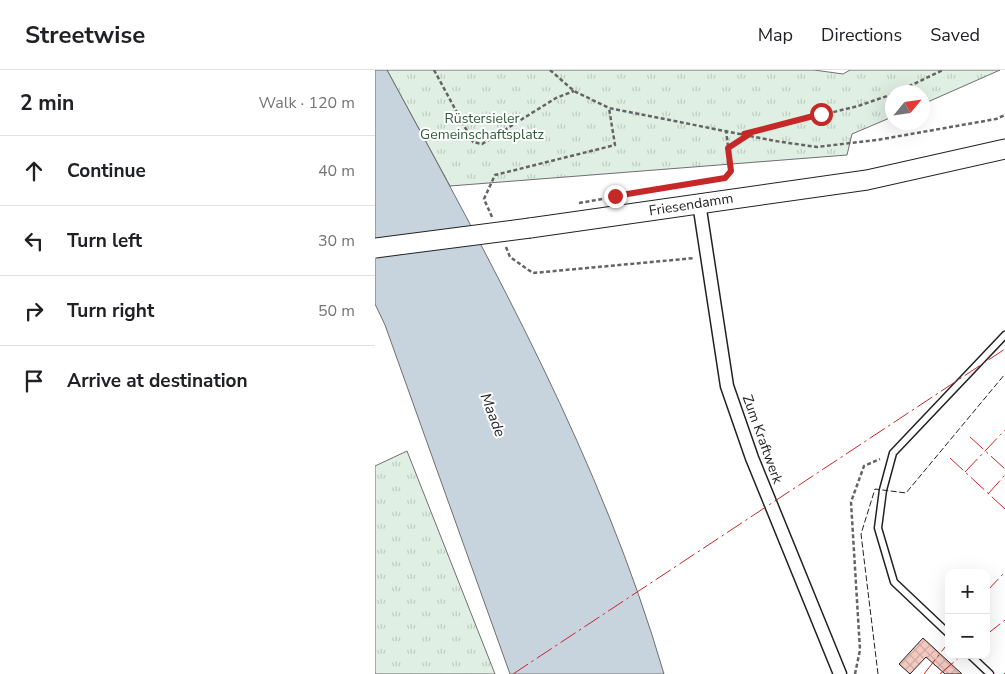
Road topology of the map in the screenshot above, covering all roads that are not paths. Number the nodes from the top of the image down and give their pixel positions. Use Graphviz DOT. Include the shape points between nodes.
graph roads {
  1 [pos="1005,149"];
  2 [pos="699,203"];
  3 [pos="375,248"];
  4 [pos="1005,335"];
  5 [pos="945,630"];
  6 [pos="974,659"];
  7 [pos="840,674"];
  8 [pos="990,674"];
  1 -- 2 [label="main road, Friesendamm" via="867,180"];
  2 -- 3 [label="main road, Friesendamm, bridge"];
  2 -- 7 [label="street, Zum Kraftwerk" via="727,386 752,458"];
  4 -- 5 [label="lane" via="893,453 883,490 878,528 894,582"];
  6 -- 8 [label="lane"];
}
